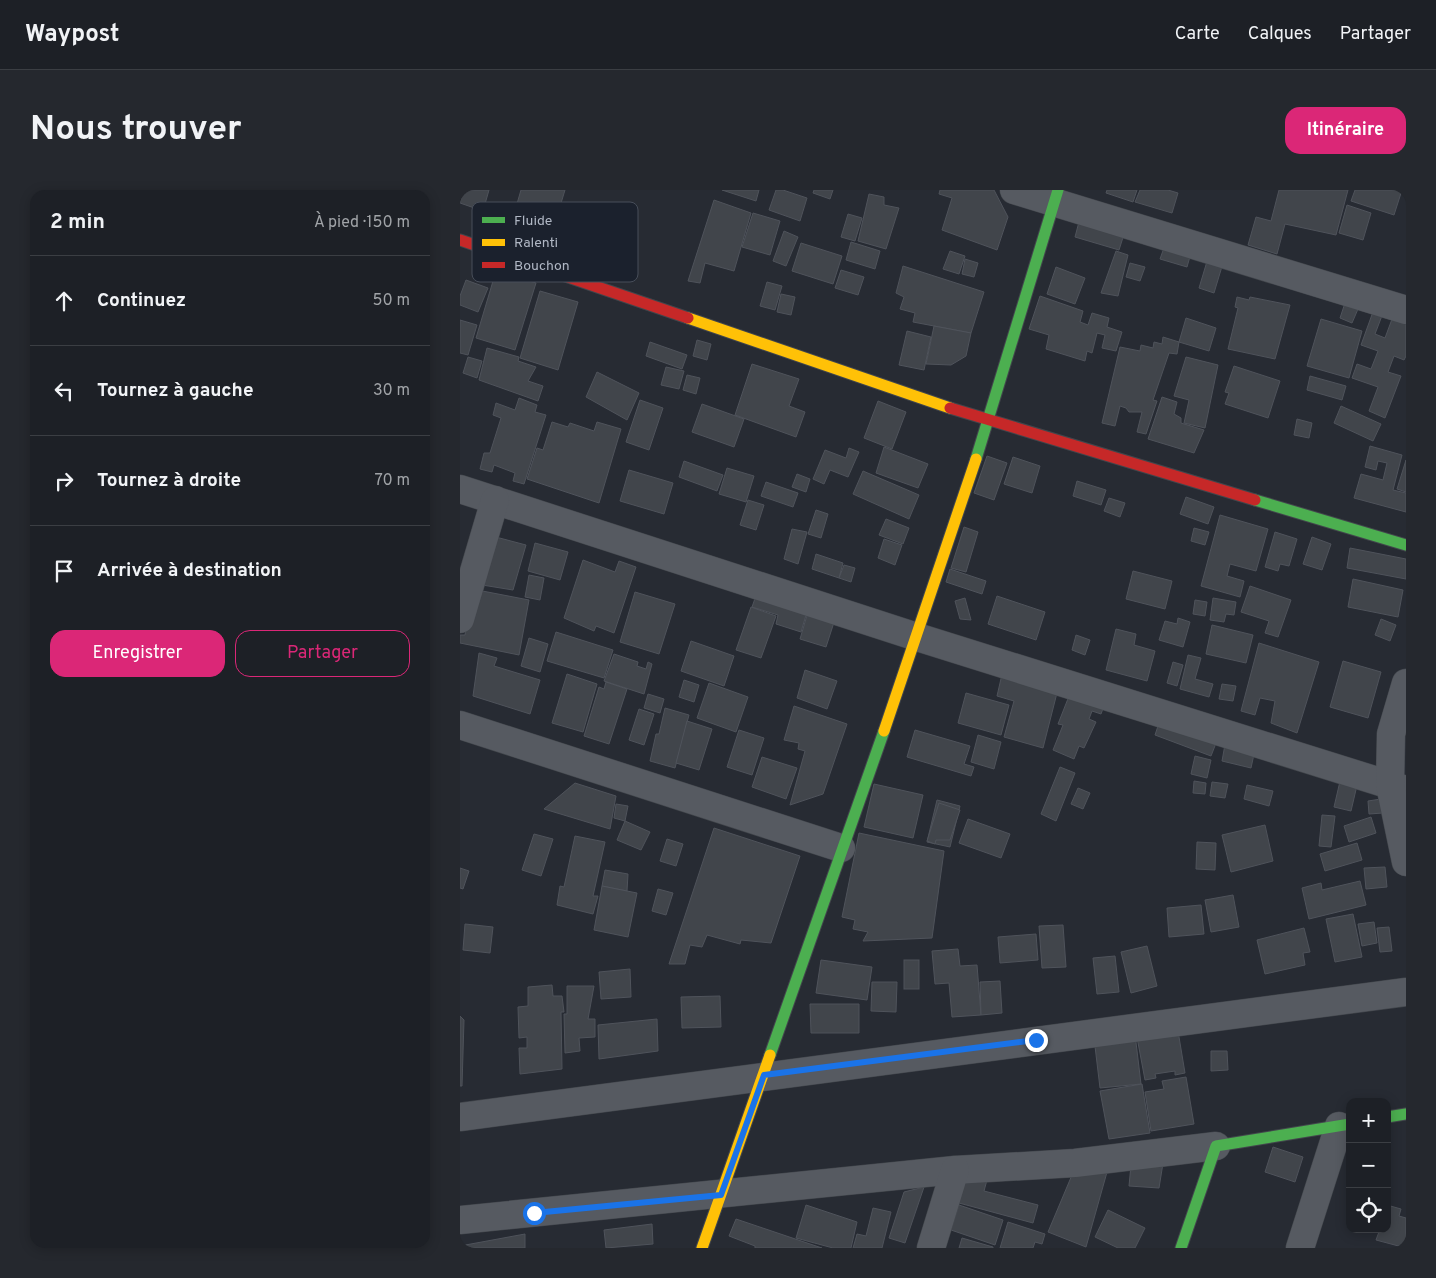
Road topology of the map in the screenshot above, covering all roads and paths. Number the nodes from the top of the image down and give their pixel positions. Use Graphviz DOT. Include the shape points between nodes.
graph roads {
  1 [pos="1014,190"];
  2 [pos="1056,197"];
  3 [pos="460,240"];
  4 [pos="472,244"];
  5 [pos="583,282"];
  6 [pos="1406,310"];
  7 [pos="988,421"];
  8 [pos="460,489"];
  9 [pos="495,500"];
  10 [pos="1406,545"];
  11 [pos="460,619"];
  12 [pos="917,637"];
  13 [pos="1406,683"];
  14 [pos="460,725"];
  15 [pos="1398,788"];
  16 [pos="841,848"];
  17 [pos="1406,862"];
  18 [pos="1406,992"];
  19 [pos="764,1075"];
  20 [pos="1406,1114"];
  21 [pos="1391,1116"];
  22 [pos="460,1117"];
  23 [pos="1344,1125"];
  24 [pos="1216,1146"];
  25 [pos="955,1170"];
  26 [pos="721,1195"];
  27 [pos="460,1220"];
  28 [pos="702,1248"];
  29 [pos="931,1248"];
  30 [pos="1181,1248"];
  31 [pos="1300,1248"];
  1 -- 2 [label="street"];
  2 -- 6 [label="street"];
  2 -- 7 [label="street"];
  3 -- 4 [label="street"];
  5 -- 7 [label="street"];
  7 -- 10 [label="street"];
  7 -- 12 [label="street"];
  8 -- 9 [label="street"];
  9 -- 11 [label="street"];
  9 -- 12 [label="street"];
  12 -- 15 [label="street"];
  12 -- 16 [label="street"];
  13 -- 15 [label="street" via="1391,734"];
  14 -- 16 [label="street"];
  15 -- 17 [label="street"];
  16 -- 19 [label="street"];
  18 -- 19 [label="street"];
  19 -- 22 [label="street"];
  19 -- 26 [label="street"];
  20 -- 21 [label="street"];
  23 -- 24 [label="street"];
  23 -- 31 [label="street"];
  24 -- 25 [label="street" via="1075,1163"];
  24 -- 30 [label="street"];
  25 -- 26 [label="street"];
  25 -- 29 [label="street"];
  26 -- 27 [label="street"];
  26 -- 28 [label="street"];
}
